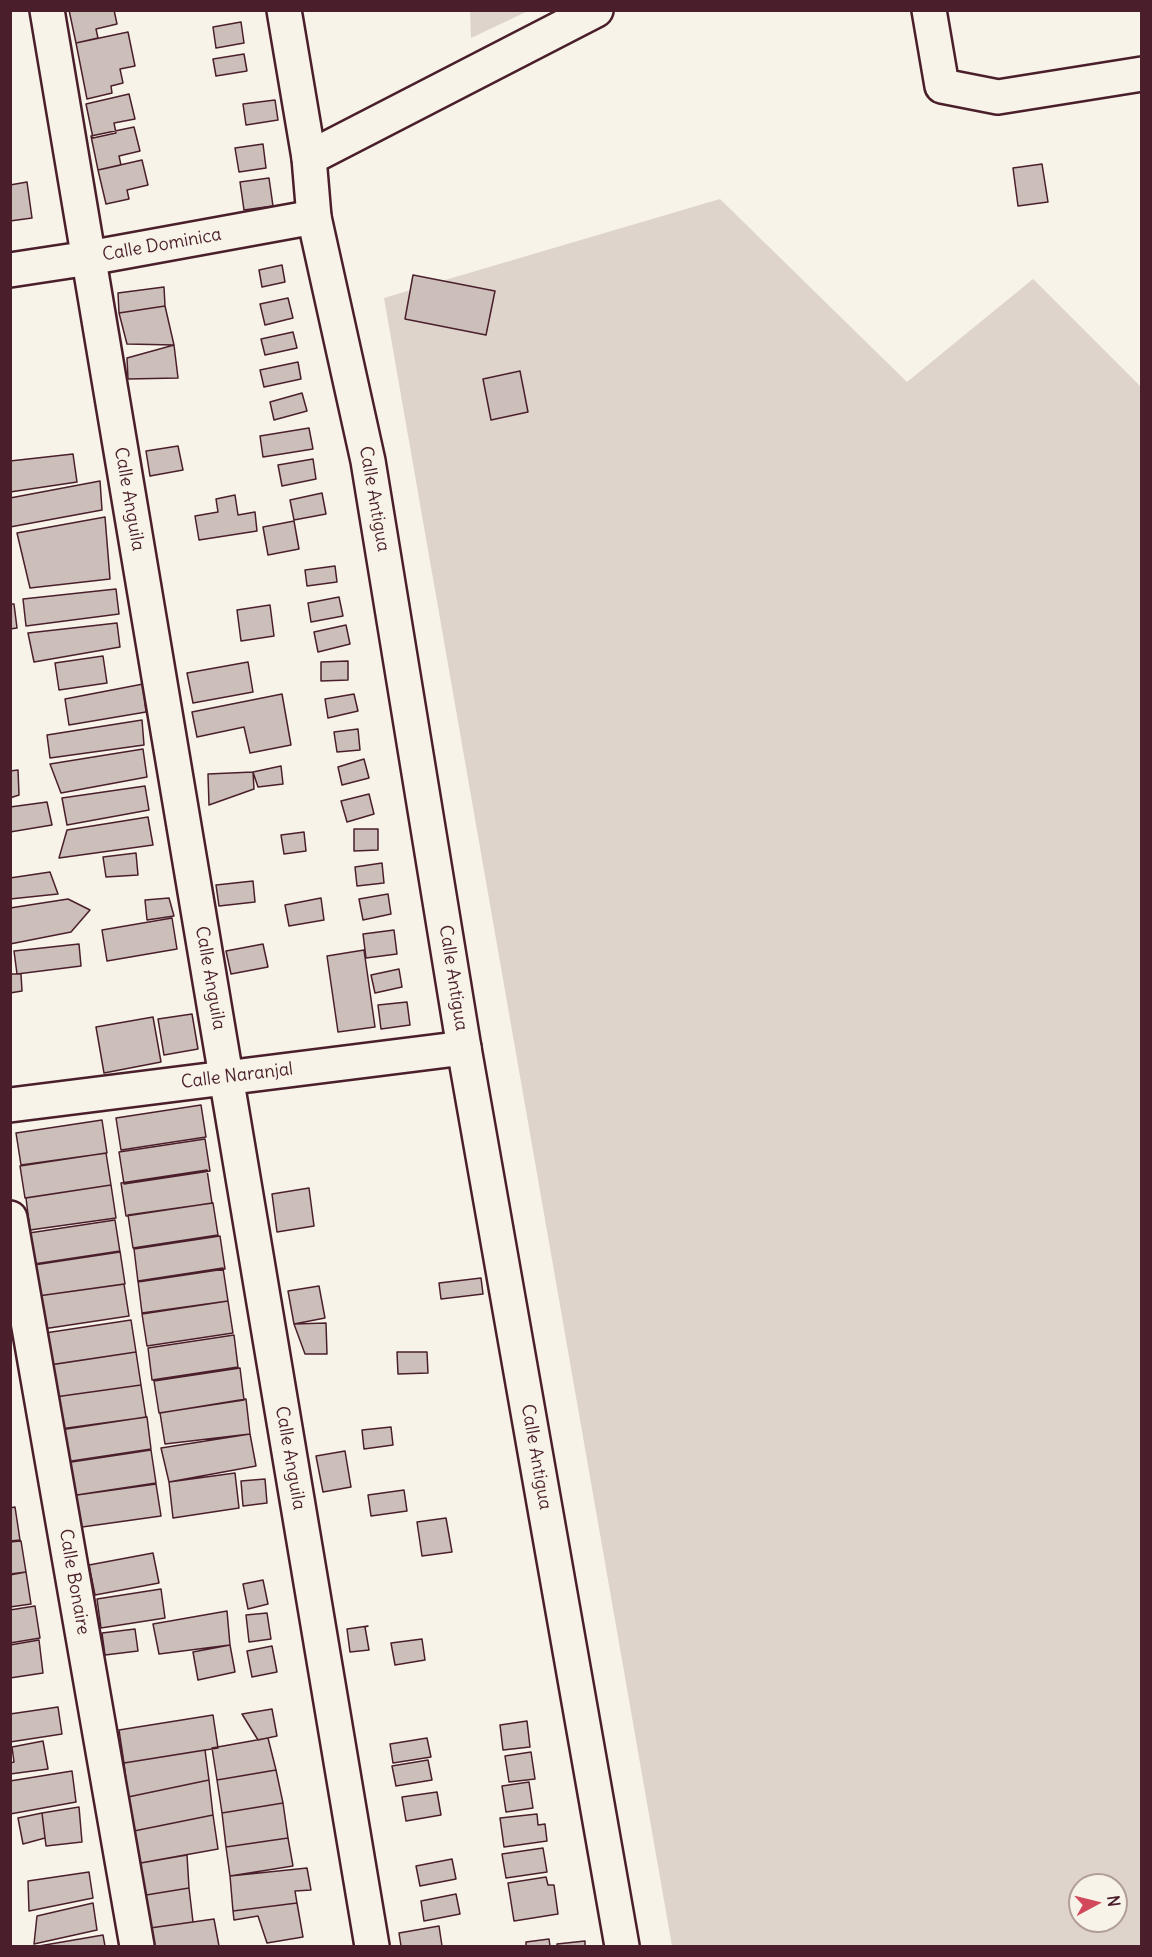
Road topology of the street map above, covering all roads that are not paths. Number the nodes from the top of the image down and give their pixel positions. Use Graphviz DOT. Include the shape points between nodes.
graph roads {
  1 [pos="46,10"];
  2 [pos="284,10"];
  3 [pos="596,10"];
  4 [pos="929,10"];
  5 [pos="1142,74"];
  6 [pos="309,158"];
  7 [pos="314,217"];
  8 [pos="89,258"];
  9 [pos="10,270"];
  10 [pos="464,1048"];
  11 [pos="226,1078"];
  12 [pos="10,1106"];
  13 [pos="10,1218"];
  14 [pos="137,1947"];
  15 [pos="372,1947"];
  16 [pos="622,1947"];
  1 -- 8 [label="street, Calle Anguila"];
  2 -- 6 [label="street, Calle Antigua"];
  3 -- 6 [label="street"];
  4 -- 5 [label="street" via="942,86 998,98"];
  6 -- 7 [label="street, Calle Antigua"];
  7 -- 8 [label="street, Calle Dominica"];
  7 -- 10 [label="street, Calle Antigua" via="368,461"];
  8 -- 9 [label="street, Calle Dominica"];
  8 -- 11 [label="street, Calle Anguila"];
  10 -- 11 [label="street, Calle Naranjal"];
  10 -- 16 [label="street, Calle Antigua"];
  11 -- 12 [label="street, Calle Naranjal"];
  11 -- 15 [label="street, Calle Anguila"];
  13 -- 14 [label="street, Calle Bonaire"];
}
